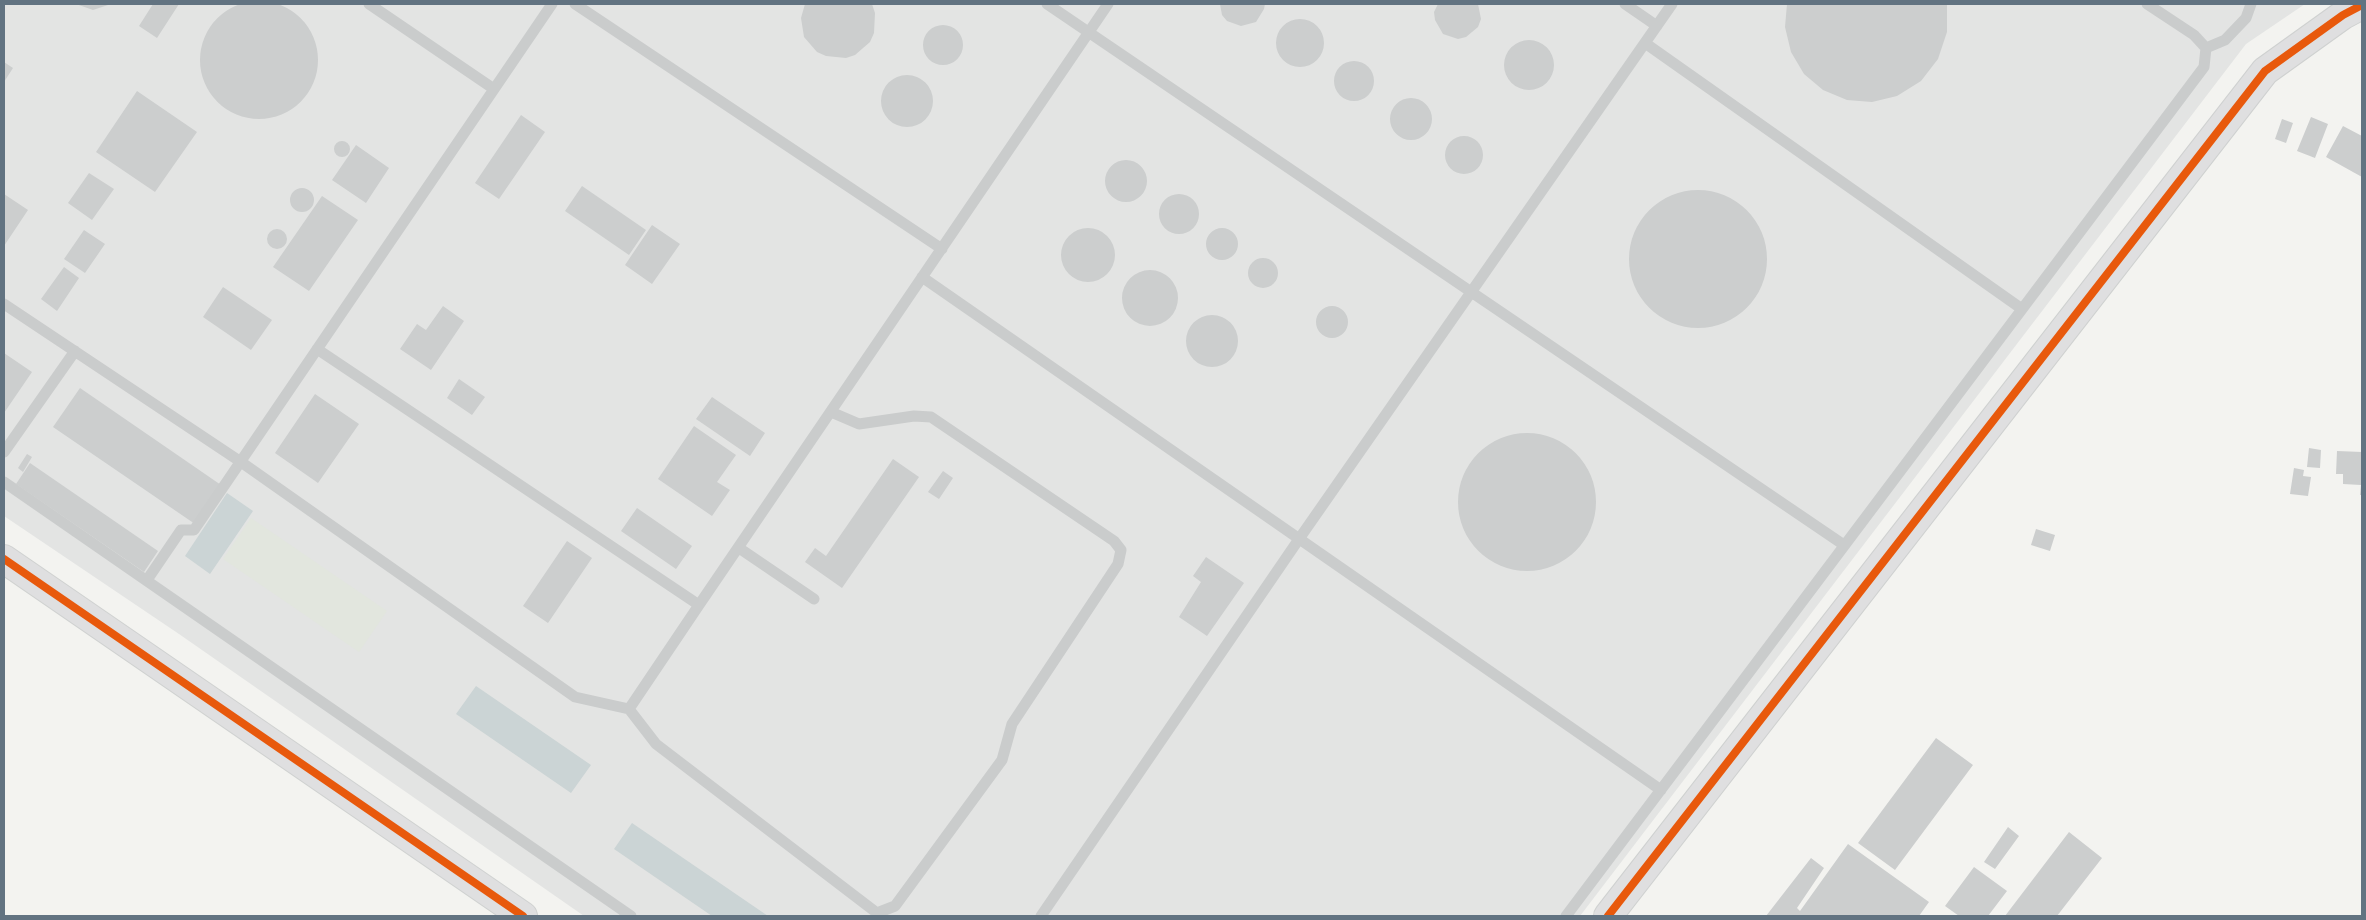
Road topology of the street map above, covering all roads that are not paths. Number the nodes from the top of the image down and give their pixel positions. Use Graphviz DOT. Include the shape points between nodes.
graph roads {
  1 [pos="369,4"];
  2 [pos="552,4"];
  3 [pos="575,4"];
  4 [pos="1047,4"];
  5 [pos="1108,4"];
  6 [pos="1625,4"];
  7 [pos="1672,4"];
  8 [pos="2147,4"];
  9 [pos="2251,4"];
  10 [pos="2362,5"];
  11 [pos="1657,26"];
  12 [pos="1089,32"];
  13 [pos="1645,42"];
  14 [pos="2206,48"];
  15 [pos="494,90"];
  16 [pos="942,250"];
  17 [pos="922,277"];
  18 [pos="1471,292"];
  19 [pos="4,304"];
  20 [pos="2022,309"];
  21 [pos="318,349"];
  22 [pos="75,351"];
  23 [pos="831,412"];
  24 [pos="4,452"];
  25 [pos="241,462"];
  26 [pos="4,482"];
  27 [pos="1299,539"];
  28 [pos="1844,545"];
  29 [pos="739,548"];
  30 [pos="4,558"];
  31 [pos="147,580"];
  32 [pos="814,598"];
  33 [pos="699,605"];
  34 [pos="629,709"];
  35 [pos="1661,790"];
  36 [pos="523,916"];
  37 [pos="631,916"];
  38 [pos="1041,916"];
  39 [pos="1566,916"];
  40 [pos="1608,916"];
  1 -- 15 [label="lane"];
  2 -- 15 [label="lane"];
  3 -- 16 [label="lane"];
  4 -- 12 [label="lane"];
  5 -- 12 [label="lane"];
  6 -- 11 [label="lane"];
  7 -- 11 [label="lane"];
  8 -- 14 [label="lane" via="2194,35"];
  9 -- 14 [label="lane" via="2246,18 2225,40"];
  10 -- 40 [label="street" via="2265,71"];
  11 -- 13 [label="lane"];
  12 -- 16 [label="lane"];
  12 -- 18 [label="lane"];
  13 -- 18 [label="lane"];
  13 -- 20 [label="lane"];
  14 -- 20 [label="lane" via="2204,67"];
  15 -- 21 [label="lane"];
  16 -- 17 [label="lane"];
  17 -- 23 [label="lane"];
  17 -- 27 [label="lane"];
  18 -- 27 [label="lane"];
  18 -- 28 [label="lane"];
  19 -- 22 [label="lane"];
  20 -- 28 [label="lane"];
  21 -- 25 [label="lane"];
  21 -- 33 [label="lane"];
  22 -- 24 [label="lane"];
  22 -- 25 [label="lane"];
  23 -- 29 [label="lane"];
  23 -- 34 [label="lane" via="859,424 931,416 1114,541 1121,550 1118,564 1012,724 1002,760 895,906 877,914 656,744"];
  25 -- 31 [label="lane" via="194,530 181,530"];
  25 -- 34 [label="lane" via="575,697"];
  26 -- 31 [label="lane"];
  27 -- 35 [label="lane"];
  27 -- 38 [label="lane"];
  28 -- 35 [label="lane"];
  29 -- 32 [label="lane"];
  29 -- 33 [label="lane"];
  30 -- 36 [label="street"];
  31 -- 37 [label="lane"];
  33 -- 34 [label="lane"];
  35 -- 39 [label="lane"];
}
